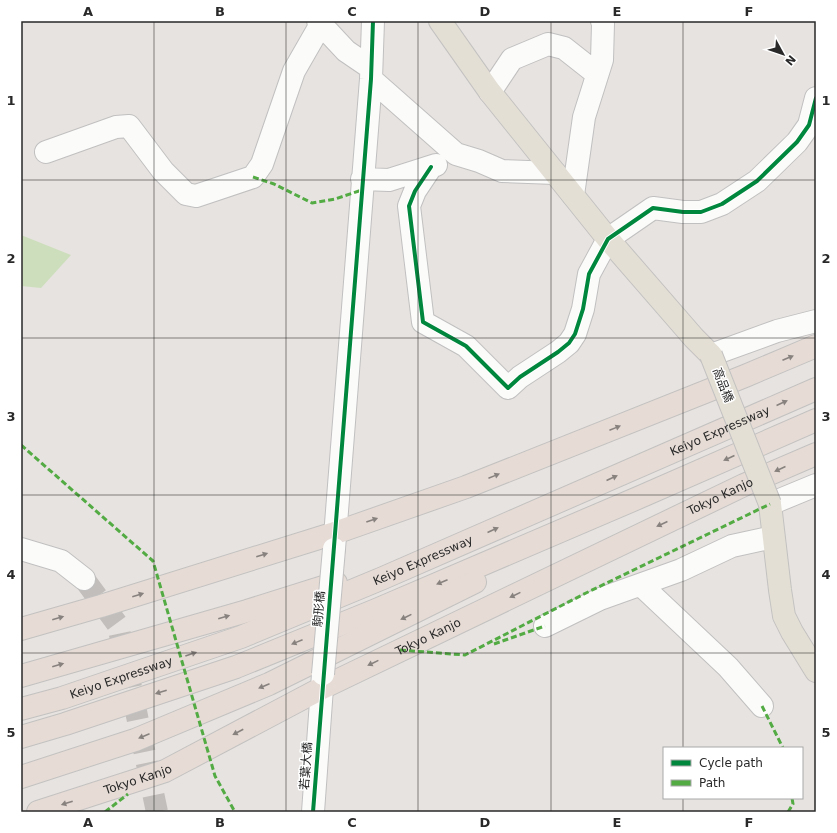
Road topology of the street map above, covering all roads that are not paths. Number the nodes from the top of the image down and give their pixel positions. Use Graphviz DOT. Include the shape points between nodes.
graph roads {
  1 [pos="373,21"];
  2 [pos="440,21"];
  3 [pos="602,21"];
  4 [pos="320,23"];
  5 [pos="371,74"];
  6 [pos="597,74"];
  7 [pos="490,92"];
  8 [pos="816,98"];
  9 [pos="46,152"];
  10 [pos="456,154"];
  11 [pos="431,167"];
  12 [pos="555,173"];
  13 [pos="362,179"];
  14 [pos="573,195"];
  15 [pos="608,240"];
  16 [pos="816,321"];
  17 [pos="816,346"];
  18 [pos="711,355"];
  19 [pos="816,388"];
  20 [pos="816,420"];
  21 [pos="816,454"];
  22 [pos="816,485"];
  23 [pos="640,497"];
  24 [pos="770,504"];
  25 [pos="773,537"];
  26 [pos="334,541"];
  27 [pos="21,549"];
  28 [pos="383,578"];
  29 [pos="84,579"];
  30 [pos="641,585"];
  31 [pos="545,626"];
  32 [pos="21,629"];
  33 [pos="816,671"];
  34 [pos="21,676"];
  35 [pos="323,681"];
  36 [pos="762,706"];
  37 [pos="21,709"];
  38 [pos="320,722"];
  39 [pos="21,737"];
  40 [pos="165,771"];
  41 [pos="21,777"];
  42 [pos="38,812"];
  43 [pos="84,812"];
  44 [pos="313,812"];
  1 -- 5 [label="street, 駒形橋"];
  2 -- 7 [label="main road"];
  3 -- 6 [label="street" via="602,60"];
  4 -- 5 [label="street"];
  4 -- 9 [label="street" via="294,71 262,164 253,177 196,196 186,194 162,171 129,126 116,126"];
  5 -- 10 [label="street"];
  5 -- 13 [label="street, 駒形橋"];
  6 -- 7 [label="street" via="564,48 548,44 512,59"];
  6 -- 14 [label="street" via="584,117"];
  7 -- 12 [label="main road"];
  8 -- 15 [label="street" via="809,126 798,142 757,181 722,204 701,212 653,208"];
  10 -- 11 [label="street"];
  10 -- 12 [label="street" via="502,171"];
  11 -- 13 [label="street" via="389,180"];
  11 -- 15 [label="street" via="415,191 409,206 423,322 466,346 508,388 569,343 575,334 583,309 589,274"];
  12 -- 14 [label="main road"];
  13 -- 26 [label="street, 駒形橋"];
  14 -- 15 [label="main road"];
  15 -- 18 [label="main road"];
  16 -- 18 [label="street" via="778,331"];
  26 -- 17 [label="highway, one-way"];
  18 -- 24 [label="main road, 高品橋, bridge"];
  28 -- 19 [label="highway, Keiyo Expressway, one-way"];
  20 -- 23 [label="highway, one-way"];
  21 -- 35 [label="highway, Tokyo Kanjo, one-way"];
  22 -- 24 [label="street"];
  23 -- 39 [label="highway, one-way" via="236,667"];
  23 -- 41 [label="highway, one-way" via="269,684 135,740"];
  24 -- 25 [label="main road, 高品橋"];
  25 -- 30 [label="street" via="732,546"];
  25 -- 33 [label="main road, 高品橋" via="784,616"];
  32 -- 26 [label="highway, one-way"];
  26 -- 35 [label="street, 駒形橋, bridge"];
  27 -- 29 [label="street" via="61,561"];
  34 -- 28 [label="highway, one-way" via="248,611 345,580"];
  37 -- 28 [label="highway, Keiyo Expressway, one-way" via="62,698 241,637"];
  30 -- 31 [label="street" via="600,599"];
  30 -- 36 [label="street" via="728,667"];
  35 -- 38 [label="street, 駒形橋"];
  35 -- 40 [label="highway, Tokyo Kanjo, one-way"];
  38 -- 44 [label="street, 若葉大橋"];
  40 -- 42 [label="highway, Tokyo Kanjo, one-way"];
  40 -- 43 [label="highway" via="138,790"];
}
